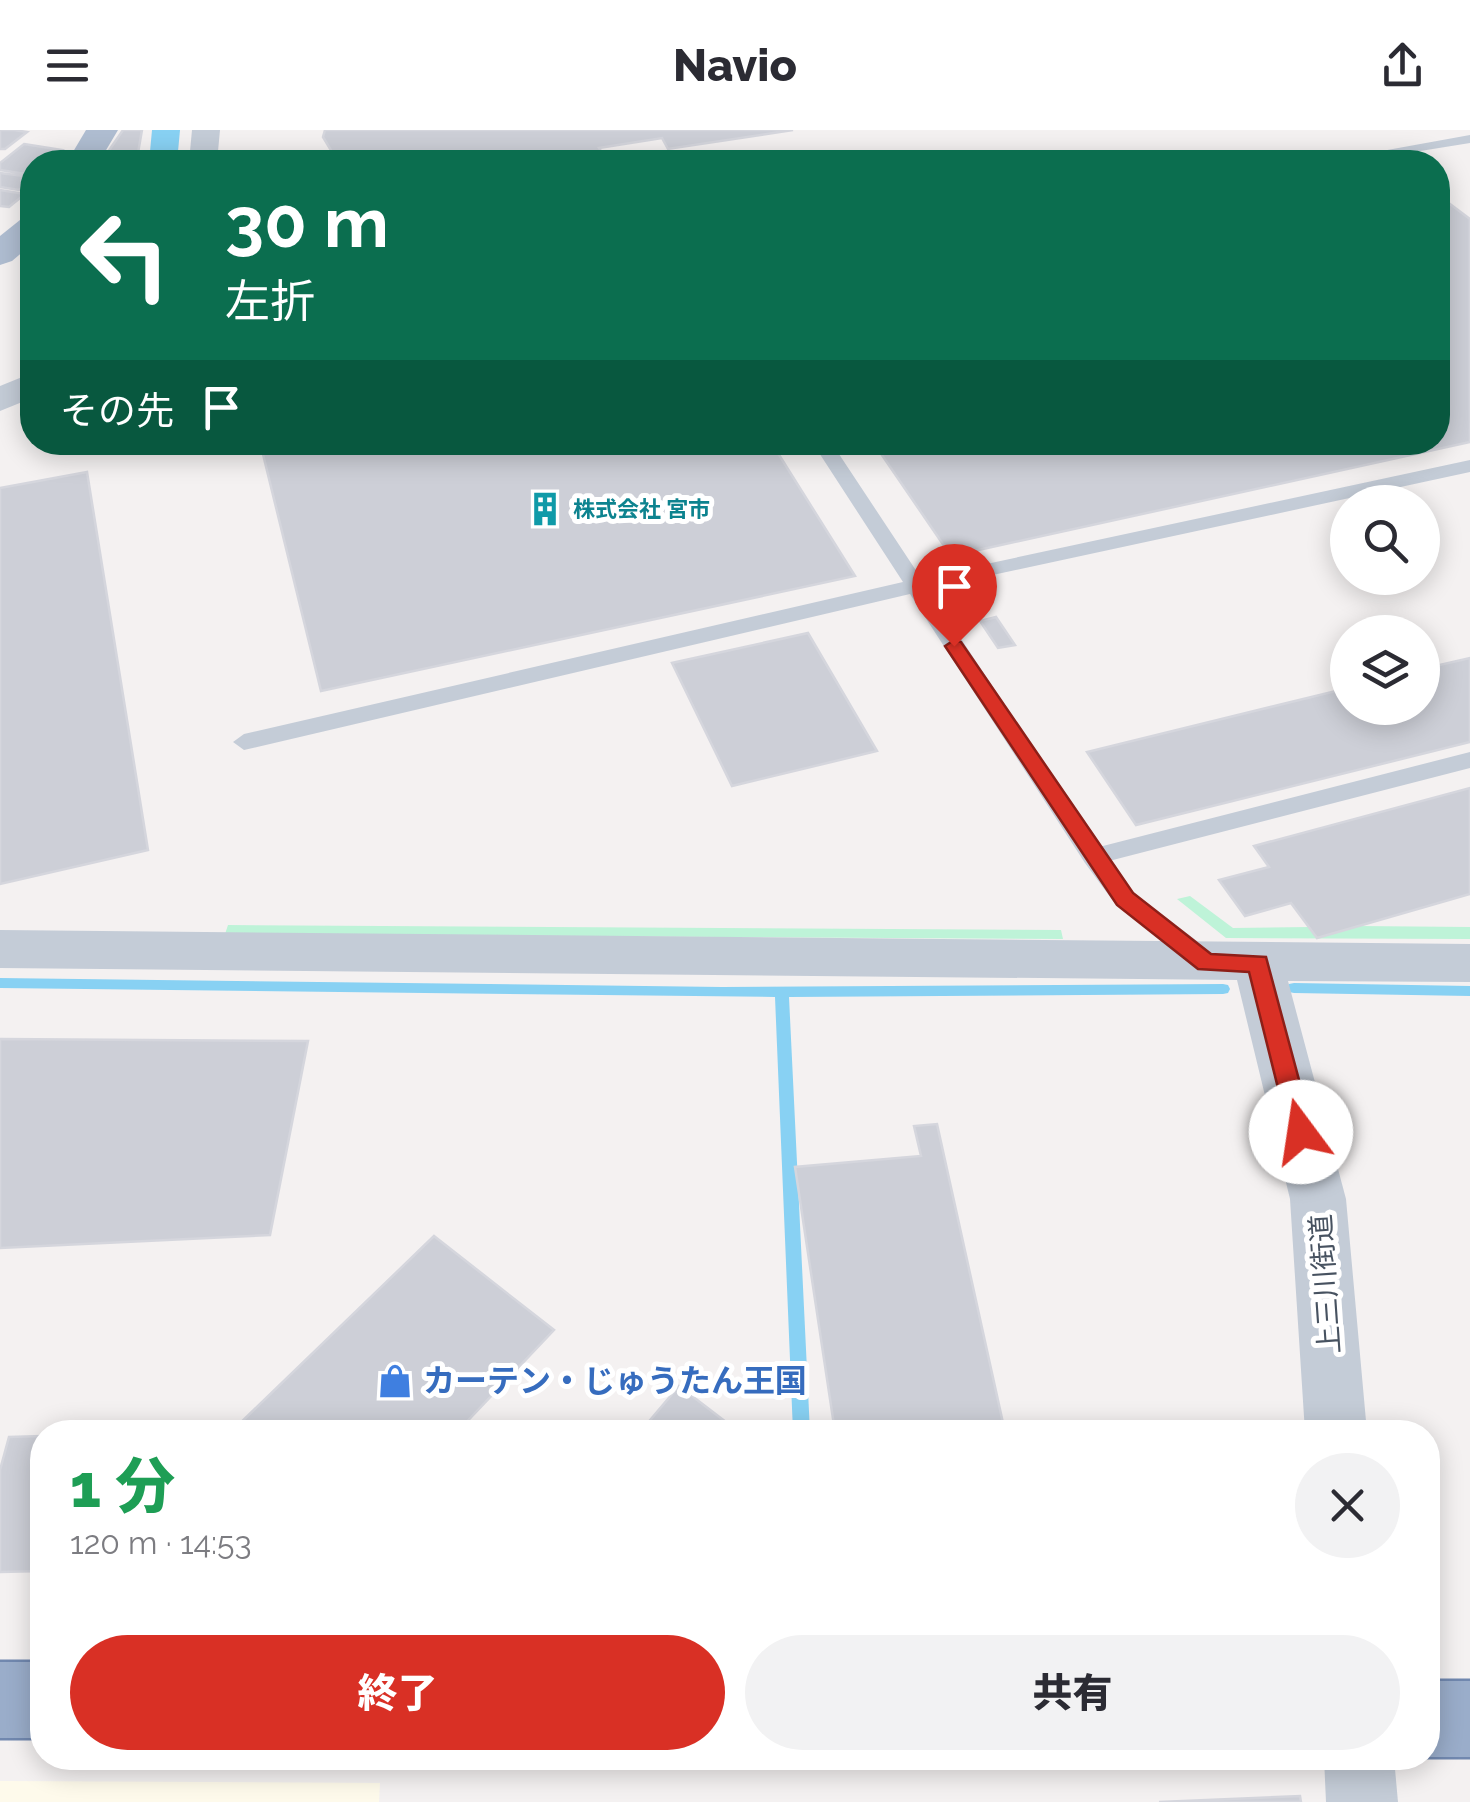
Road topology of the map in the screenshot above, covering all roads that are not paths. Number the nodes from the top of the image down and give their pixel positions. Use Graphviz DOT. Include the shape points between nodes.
graph roads {
  1 [pos="1470,139"];
  2 [pos="1402,150"];
  3 [pos="20,237"];
  4 [pos="0,254"];
  5 [pos="829,455"];
  6 [pos="1470,466"];
  7 [pos="915,586"];
  8 [pos="244,742"];
  9 [pos="1470,760"];
  10 [pos="1093,858"];
  11 [pos="0,949"];
  12 [pos="1232,963"];
  13 [pos="1470,963"];
  14 [pos="1335,1420"];
  15 [pos="0,1700"];
  16 [pos="30,1700"];
  17 [pos="1440,1719"];
  18 [pos="1470,1720"];
  19 [pos="1360,1770"];
  20 [pos="1362,1802"];
  1 -- 2 [label="lane"];
  3 -- 4 [label="main road"];
  5 -- 7 [label="lane"];
  6 -- 7 [label="lane"];
  7 -- 8 [label="lane"];
  7 -- 10 [label="lane"];
  9 -- 10 [label="lane"];
  10 -- 12 [label="lane" via="1125,899"];
  11 -- 12 [label="street"];
  12 -- 13 [label="street"];
  12 -- 14 [label="street, 上三川街道" via="1318,1199"];
  15 -- 16 [label="highway"];
  17 -- 18 [label="highway"];
  19 -- 20 [label="street"];
}
